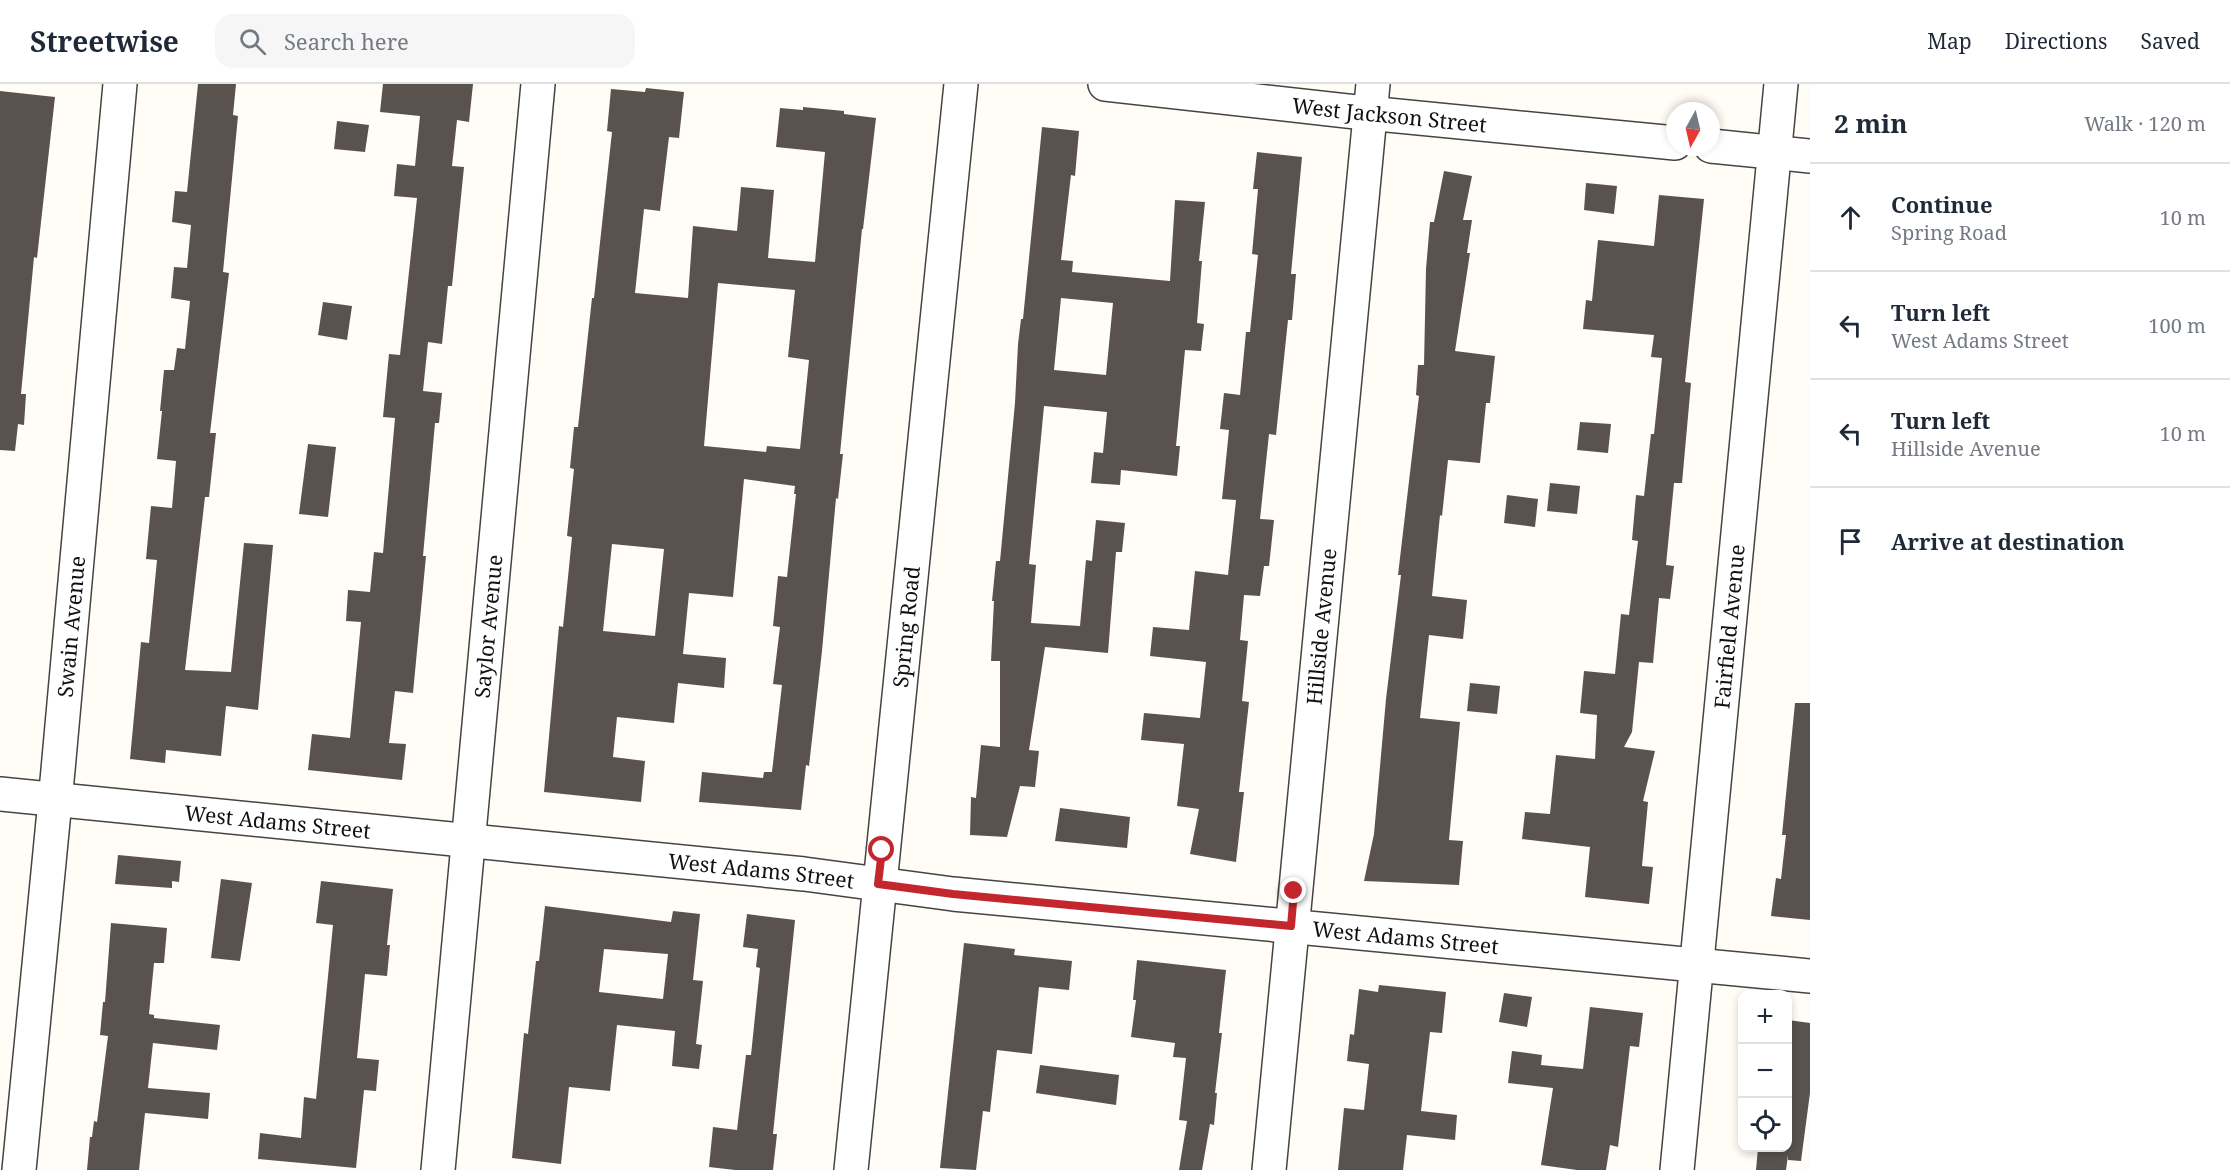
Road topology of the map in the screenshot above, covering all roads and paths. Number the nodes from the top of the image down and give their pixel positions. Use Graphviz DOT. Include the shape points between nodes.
graph roads {
  1 [pos="120,84"];
  2 [pos="538,84"];
  3 [pos="961,84"];
  4 [pos="1105,84"];
  5 [pos="1781,84"];
  6 [pos="1371,99"];
  7 [pos="1666,142"];
  8 [pos="1720,147"];
  9 [pos="1774,152"];
  10 [pos="1810,156"];
  11 [pos="0,794"];
  12 [pos="55,800"];
  13 [pos="469,841"];
  14 [pos="878,884"];
  15 [pos="1291,926"];
  16 [pos="1696,965"];
  17 [pos="1810,976"];
  18 [pos="19,1170"];
  19 [pos="438,1170"];
  20 [pos="851,1170"];
  21 [pos="1269,1170"];
  22 [pos="1677,1170"];
  1 -- 12 [label="street, Swain Avenue"];
  2 -- 13 [label="street, Saylor Avenue"];
  3 -- 14 [label="street, Spring Road"];
  4 -- 6 [label="street, West Jackson Street"];
  5 -- 9 [label="street, Fairfield Avenue"];
  6 -- 7 [label="street, West Jackson Street"];
  6 -- 15 [label="street, Hillside Avenue"];
  8 -- 9 [label="street"];
  9 -- 10 [label="street"];
  9 -- 16 [label="street, Fairfield Avenue"];
  11 -- 12 [label="street, West Adams Street"];
  12 -- 13 [label="street, West Adams Street"];
  12 -- 18 [label="street, Swain Avenue"];
  13 -- 14 [label="street, West Adams Street"];
  13 -- 19 [label="street, Saylor Avenue"];
  14 -- 15 [label="street, West Adams Street"];
  14 -- 20 [label="street, Spring Road"];
  15 -- 16 [label="street, West Adams Street"];
  15 -- 21 [label="street, Hillside Avenue"];
  16 -- 17 [label="street, West Adams Street"];
  16 -- 22 [label="street, Fairfield Avenue"];
}
